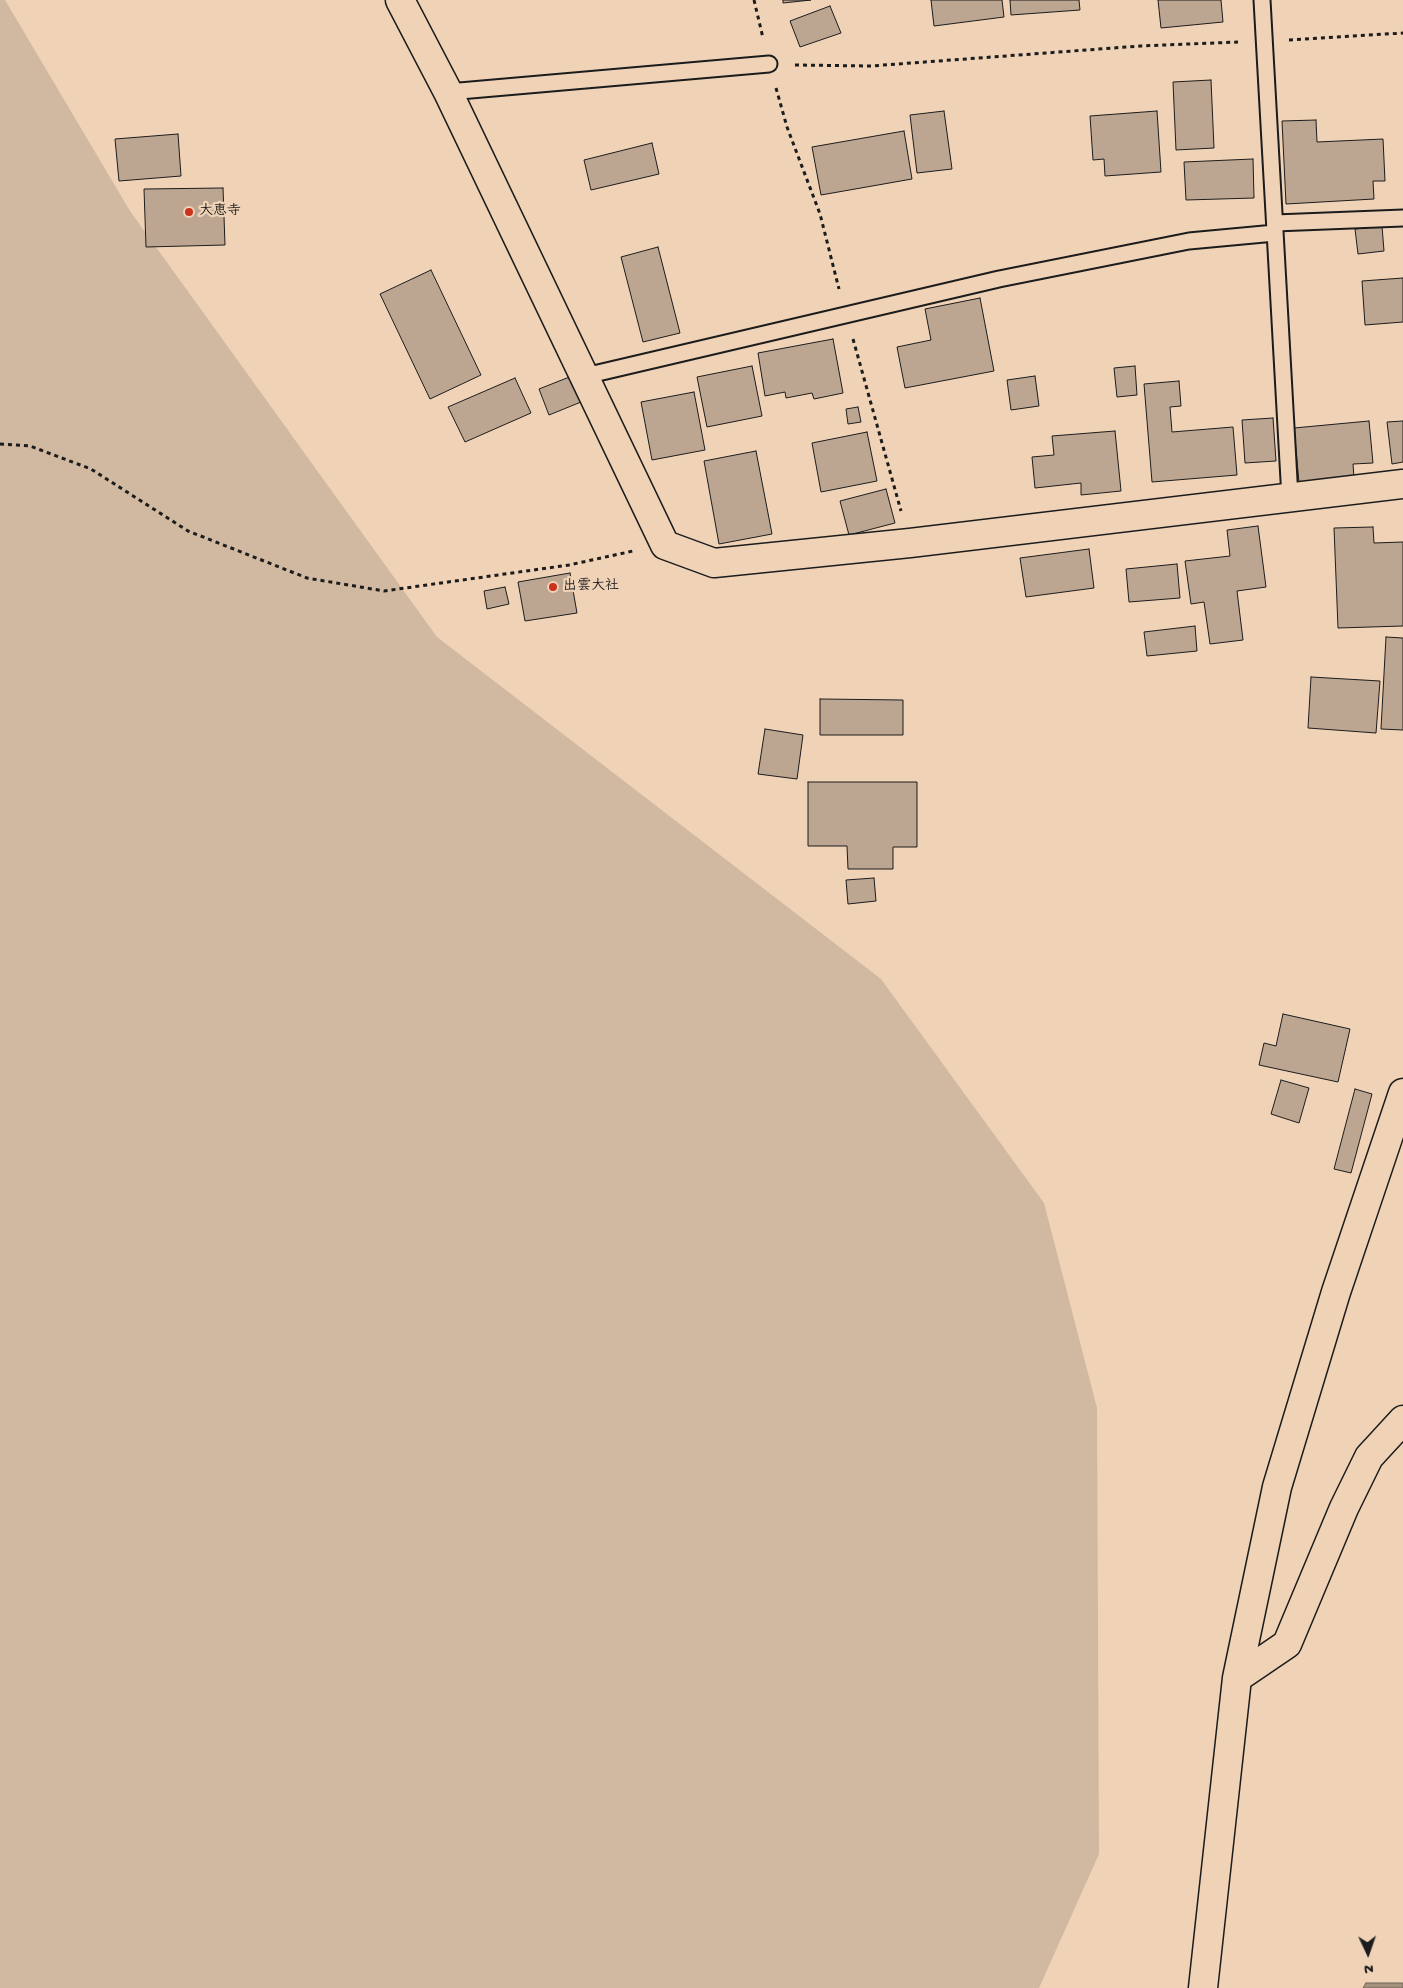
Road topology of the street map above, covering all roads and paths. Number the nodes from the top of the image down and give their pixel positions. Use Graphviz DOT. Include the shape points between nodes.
graph roads {
  1 [pos="400,0"];
  2 [pos="754,0"];
  3 [pos="1262,0"];
  4 [pos="1403,33"];
  5 [pos="1265,41"];
  6 [pos="769,64"];
  7 [pos="448,92"];
  8 [pos="1403,218"];
  9 [pos="1275,228"];
  10 [pos="585,376"];
  11 [pos="0,444"];
  12 [pos="1403,484"];
  13 [pos="1290,498"];
  14 [pos="666,545"];
  15 [pos="1403,1093"];
  16 [pos="1403,1420"];
  17 [pos="1237,1678"];
  18 [pos="1202,1988"];
  1 -- 7 [label="street"];
  2 -- 6 [label="path"];
  3 -- 5 [label="lane"];
  4 -- 5 [label="path"];
  5 -- 6 [label="path" via="1140,46 871,66"];
  5 -- 9 [label="lane"];
  6 -- 7 [label="lane"];
  7 -- 10 [label="street"];
  8 -- 9 [label="lane"];
  9 -- 10 [label="lane" via="1189,241 1008,278"];
  9 -- 13 [label="lane"];
  10 -- 14 [label="street"];
  11 -- 14 [label="path" via="30,446 91,469 188,531 307,578 384,591 569,565"];
  12 -- 13 [label="street"];
  13 -- 14 [label="street" via="714,563"];
  15 -- 17 [label="street" via="1336,1292 1276,1487"];
  16 -- 17 [label="street" via="1369,1457 1287,1644"];
  17 -- 18 [label="street"];
}
